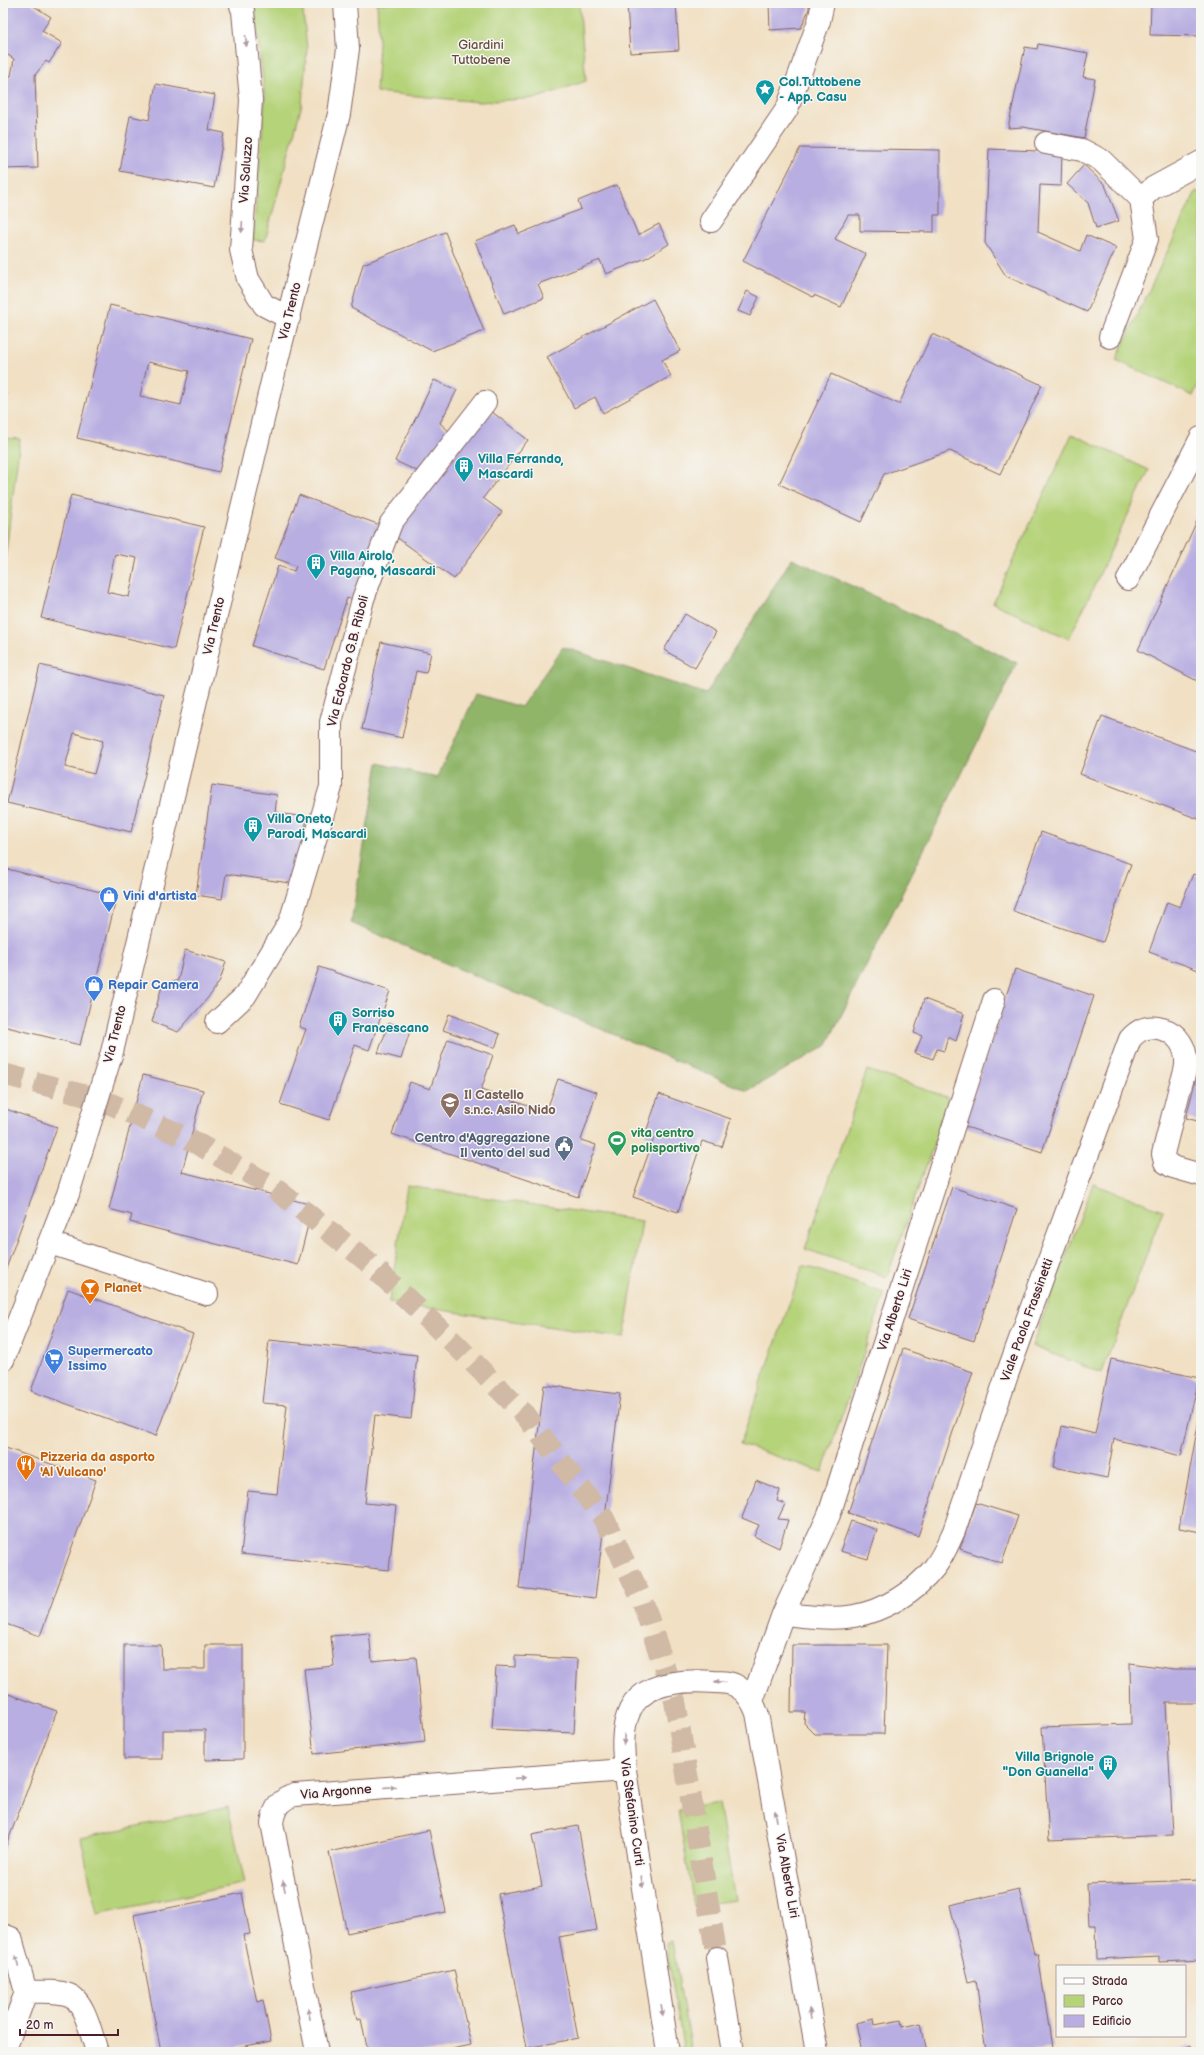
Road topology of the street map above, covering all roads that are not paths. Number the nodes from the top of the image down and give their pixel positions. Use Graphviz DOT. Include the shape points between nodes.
graph roads {
  1 [pos="240,3"];
  2 [pos="345,3"];
  3 [pos="823,3"];
  4 [pos="1046,143"];
  5 [pos="1201,162"];
  6 [pos="1141,199"];
  7 [pos="712,221"];
  8 [pos="289,318"];
  9 [pos="1110,337"];
  10 [pos="485,402"];
  11 [pos="1201,438"];
  12 [pos="1128,579"];
  13 [pos="994,1000"];
  14 [pos="217,1022"];
  15 [pos="1201,1175"];
  16 [pos="50,1243"];
  17 [pos="208,1294"];
  18 [pos="3,1360"];
  19 [pos="783,1614"];
  20 [pos="752,1701"];
  21 [pos="625,1770"];
  22 [pos="3,1935"];
  23 [pos="717,1958"];
  24 [pos="26,1992"];
  25 [pos="4,2052"];
  26 [pos="97,2052"];
  27 [pos="317,2052"];
  28 [pos="668,2052"];
  29 [pos="733,2052"];
  30 [pos="817,2052"];
  1 -- 8 [label="street, Via Saluzzo, one-way" via="243,11 251,100 241,250 248,279 264,305"];
  2 -- 8 [label="street, Via Trento" via="348,49 340,114"];
  3 -- 7 [label="street" via="819,21 787,109"];
  4 -- 6 [label="street" via="1082,150 1101,160"];
  5 -- 6 [label="street" via="1153,188"];
  6 -- 9 [label="street" via="1147,239"];
  8 -- 16 [label="street, Via Trento" via="112,1052"];
  10 -- 14 [label="street, Via Edoardo G.B. Riboli" via="391,523 362,599 331,722 331,787 290,922 245,996"];
  11 -- 12 [label="street"];
  13 -- 19 [label="street, Via Alberto Liri" via="829,1515"];
  15 -- 19 [label="street, Viale Paola Frassinetti" via="1172,1167 1165,1162 1163,1154 1186,1065 1182,1044 1167,1030 1156,1027 1144,1028 1130,1039 945,1551 923,1580 896,1600 876,1610 832,1618"];
  16 -- 17 [label="street"];
  16 -- 18 [label="street, Via Trento"];
  19 -- 20 [label="street"];
  20 -- 21 [label="street, Via Stefanino Curti, one-way" via="737,1686 726,1682 677,1682 647,1692 630,1709 626,1721 623,1749"];
  30 -- 20 [label="street, Via Alberto Liri, one-way" via="760,1724"];
  27 -- 21 [label="street, Via Argonne, one-way" via="272,1824 278,1804 287,1797 323,1792"];
  21 -- 28 [label="street, Via Stefanino Curti, one-way"];
  24 -- 22 [label="street, one-way" via="11,1938"];
  23 -- 29 [label="street"];
  24 -- 25 [label="street"];
  24 -- 26 [label="street" via="58,1993 77,2000"];
}
